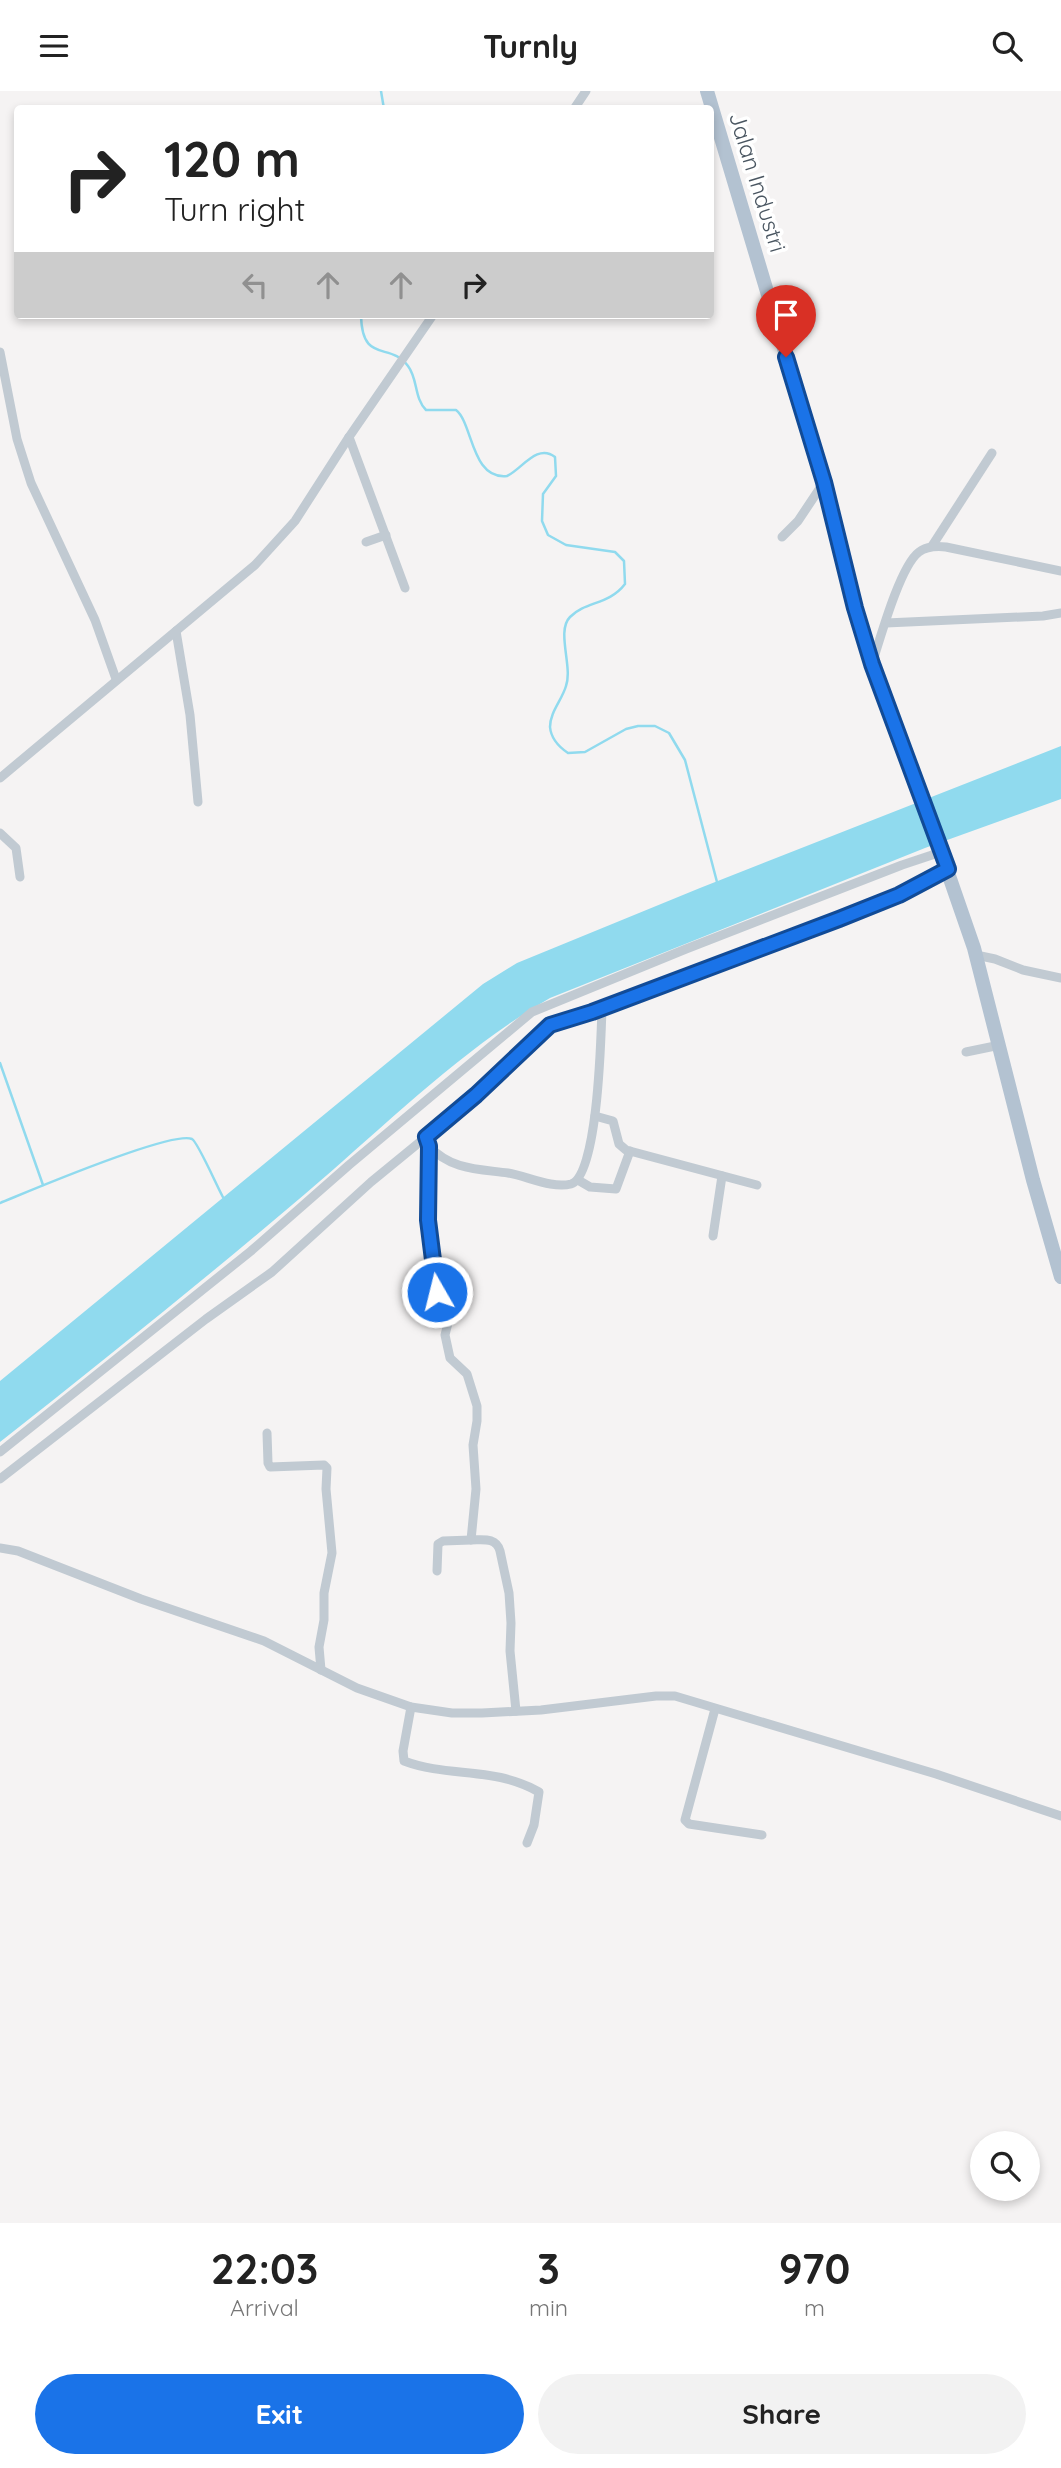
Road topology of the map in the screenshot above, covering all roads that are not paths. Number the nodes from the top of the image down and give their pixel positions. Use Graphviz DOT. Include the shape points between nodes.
graph roads {
  1 [pos="714,114"];
  2 [pos="430,319"];
  3 [pos="1,358"];
  4 [pos="349,437"];
  5 [pos="992,453"];
  6 [pos="824,482"];
  7 [pos="386,535"];
  8 [pos="782,537"];
  9 [pos="366,542"];
  10 [pos="932,547"];
  11 [pos="1061,571"];
  12 [pos="405,587"];
  13 [pos="1061,613"];
  14 [pos="886,623"];
  15 [pos="176,631"];
  16 [pos="872,664"];
  17 [pos="116,679"];
  18 [pos="0,778"];
  19 [pos="198,802"];
  20 [pos="0,834"];
  21 [pos="940,850"];
  22 [pos="948,869"];
  23 [pos="20,877"];
  24 [pos="976,955"];
  25 [pos="1061,978"];
  26 [pos="602,1008"];
  27 [pos="1000,1045"];
  28 [pos="966,1052"];
  29 [pos="595,1116"];
  30 [pos="428,1142"];
  31 [pos="630,1151"];
  32 [pos="722,1176"];
  33 [pos="578,1180"];
  34 [pos="757,1185"];
  35 [pos="713,1236"];
  36 [pos="1061,1277"];
  37 [pos="267,1433"];
  38 [pos="0,1452"];
  39 [pos="0,1479"];
  40 [pos="471,1540"];
  41 [pos="0,1548"];
  42 [pos="437,1571"];
  43 [pos="321,1670"];
  44 [pos="411,1707"];
  45 [pos="715,1709"];
  46 [pos="516,1711"];
  47 [pos="1061,1816"];
  48 [pos="762,1835"];
  49 [pos="527,1843"];
  1 -- 6 [label="main road, Jalan Industri"];
  2 -- 4 [label="street"];
  3 -- 17 [label="street" via="31,484 95,620"];
  4 -- 7 [label="street"];
  4 -- 15 [label="street" via="286,532 255,565"];
  5 -- 10 [label="street"];
  6 -- 8 [label="street"];
  6 -- 16 [label="main road, Jalan Industri"];
  7 -- 9 [label="street"];
  7 -- 12 [label="street"];
  10 -- 11 [label="street"];
  10 -- 14 [label="street" via="920,551 910,563"];
  13 -- 14 [label="street"];
  14 -- 16 [label="street"];
  15 -- 17 [label="street"];
  15 -- 19 [label="street"];
  16 -- 21 [label="main road, Jalan Industri"];
  17 -- 18 [label="street"];
  20 -- 23 [label="street" via="16,848"];
  21 -- 22 [label="main road, Jalan Industri"];
  21 -- 38 [label="street" via="532,1012 251,1251"];
  22 -- 24 [label="main road, Jalan Industri"];
  22 -- 26 [label="street" via="899,895"];
  24 -- 25 [label="street"];
  24 -- 27 [label="main road, Jalan Industri"];
  26 -- 29 [label="street"];
  26 -- 30 [label="street" via="545,1027"];
  27 -- 28 [label="street"];
  27 -- 36 [label="main road, Jalan Industri"];
  29 -- 31 [label="street" via="613,1121 619,1144"];
  29 -- 33 [label="street"];
  30 -- 33 [label="street" via="450,1163 466,1168 556,1184"];
  30 -- 39 [label="street" via="371,1182 272,1272"];
  30 -- 40 [label="street" via="428,1220 438,1296 450,1315 445,1335 450,1358 467,1374 477,1406"];
  31 -- 32 [label="street"];
  31 -- 33 [label="street" via="616,1188 590,1187"];
  32 -- 34 [label="street"];
  32 -- 35 [label="street"];
  37 -- 43 [label="street" via="271,1467 327,1468 332,1553 324,1593"];
  40 -- 42 [label="street" via="438,1544"];
  40 -- 46 [label="street" via="498,1545 509,1593"];
  41 -- 43 [label="street" via="264,1641"];
  43 -- 44 [label="street" via="365,1692"];
  44 -- 46 [label="street" via="460,1713"];
  44 -- 49 [label="street" via="404,1761 502,1776 539,1792"];
  45 -- 46 [label="street" via="667,1696"];
  45 -- 47 [label="street"];
  45 -- 48 [label="street" via="685,1820"];
}
